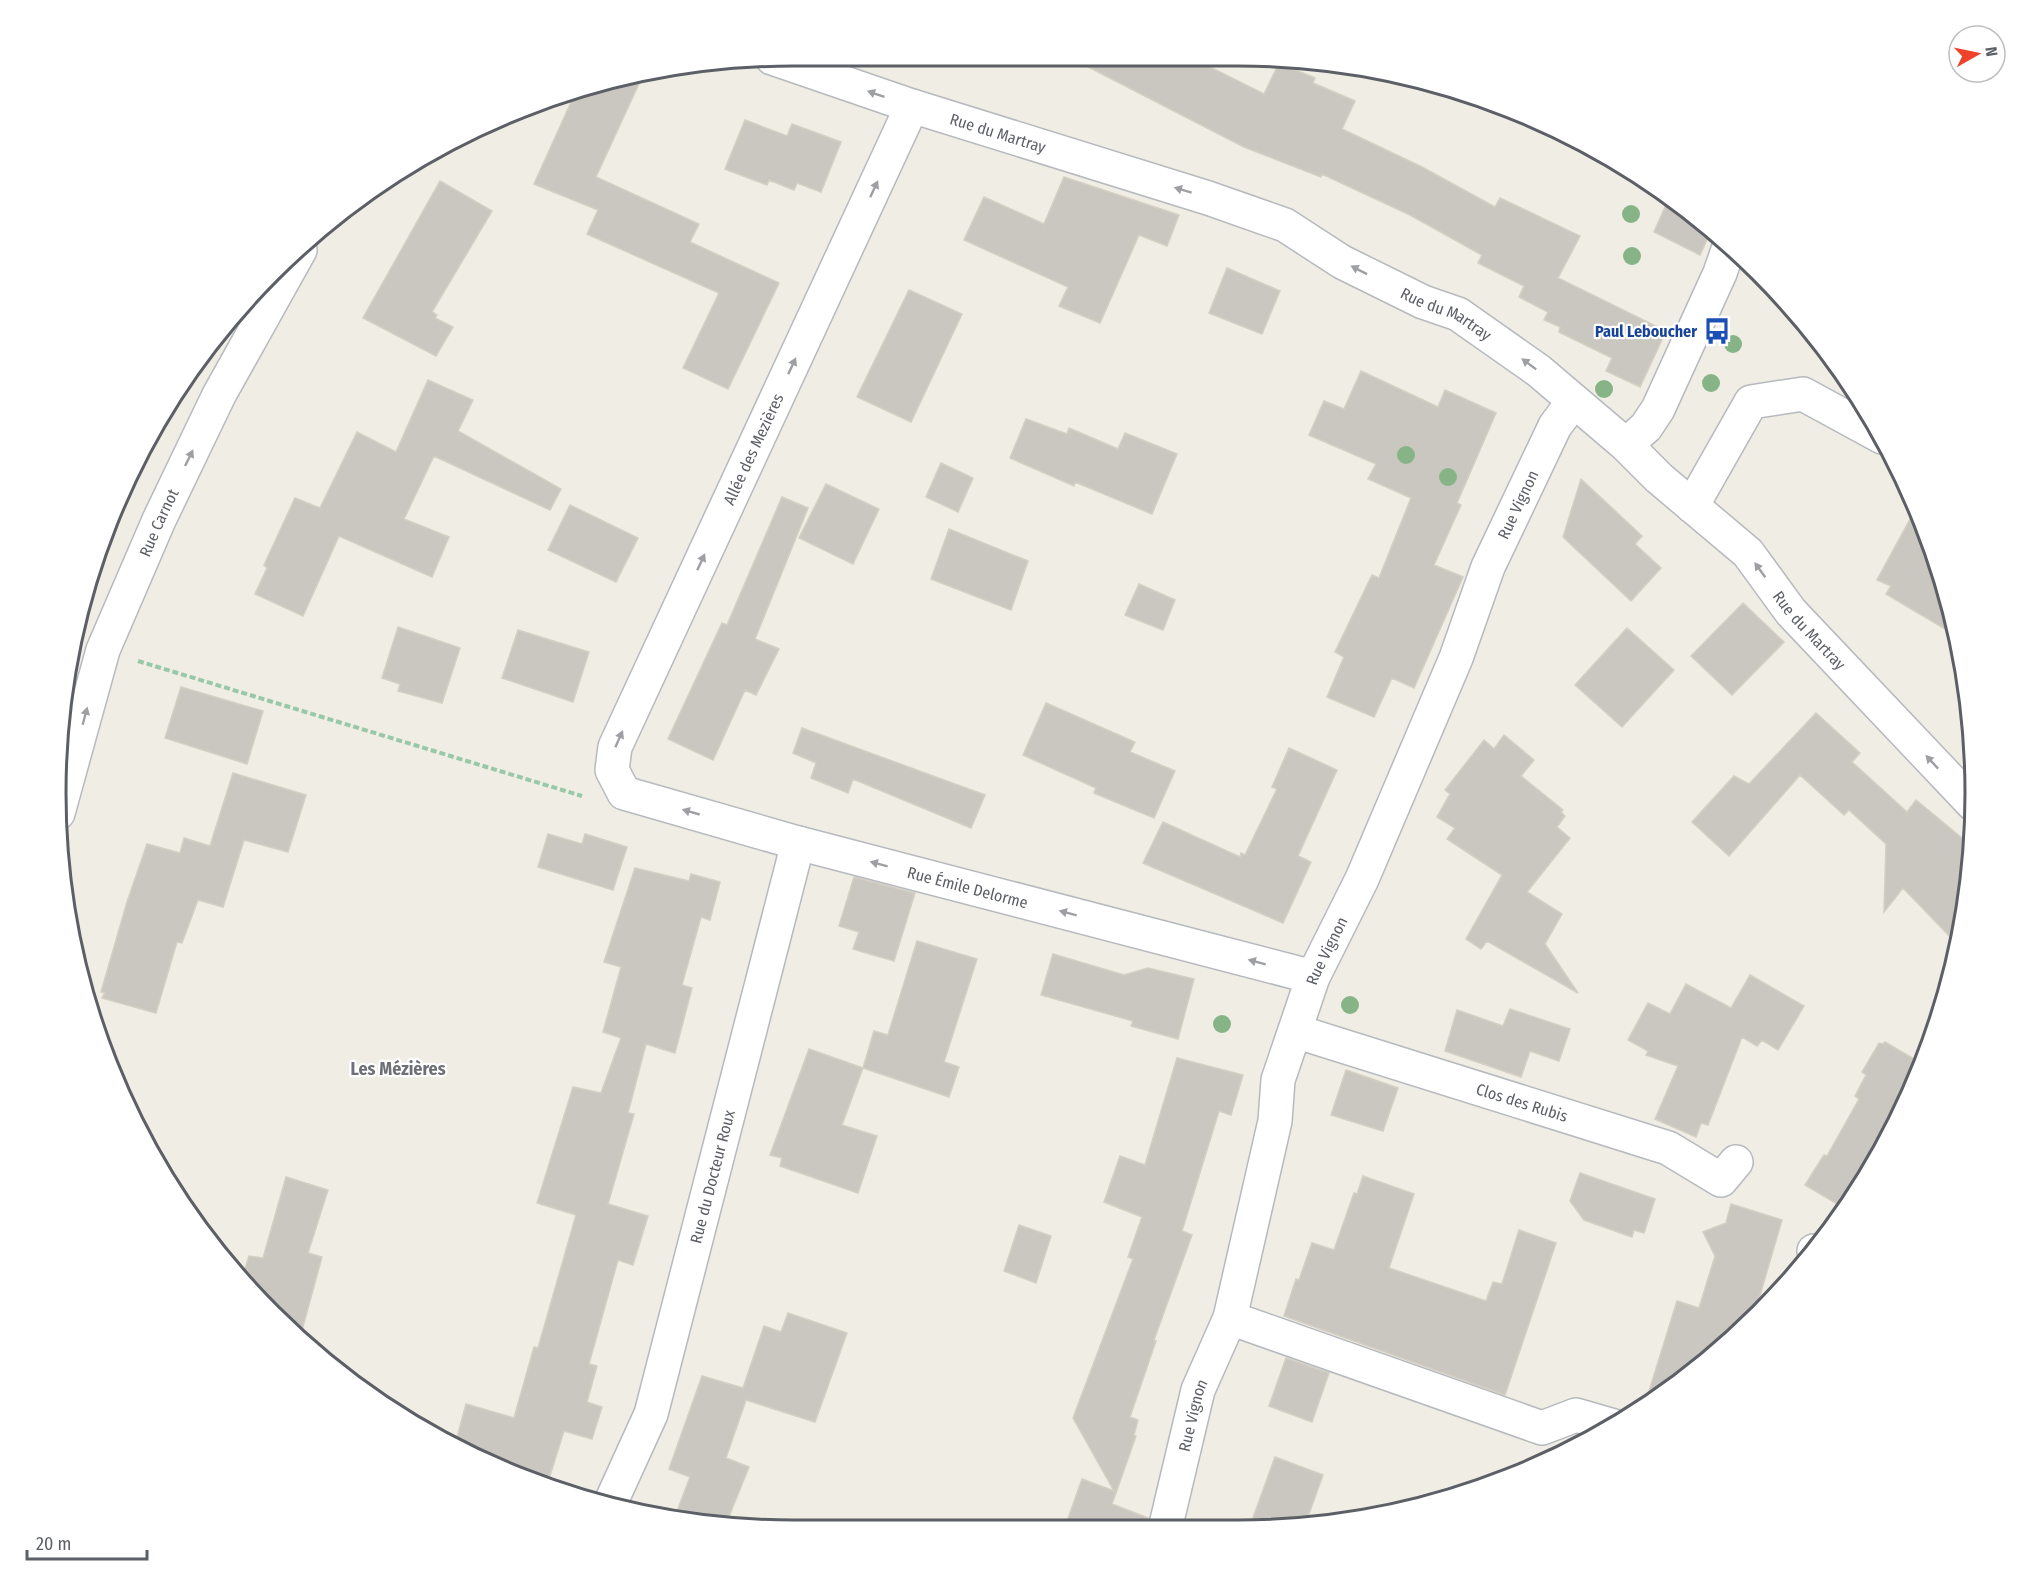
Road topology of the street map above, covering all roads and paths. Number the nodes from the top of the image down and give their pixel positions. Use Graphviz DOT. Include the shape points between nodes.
graph roads {
  1 [pos="795,66"];
  2 [pos="912,106"];
  3 [pos="1726,255"];
  4 [pos="289,269"];
  5 [pos="1573,402"];
  6 [pos="1867,429"];
  7 [pos="1626,445"];
  8 [pos="1692,506"];
  9 [pos="103,650"];
  10 [pos="66,782"];
  11 [pos="624,793"];
  12 [pos="1965,795"];
  13 [pos="798,843"];
  14 [pos="1313,977"];
  15 [pos="1295,1031"];
  16 [pos="1736,1162"];
  17 [pos="1230,1318"];
  18 [pos="1602,1422"];
  19 [pos="613,1497"];
  20 [pos="1167,1520"];
  2 -- 1 [label="street, Rue du Martray, one-way"];
  5 -- 2 [label="street, Rue du Martray, one-way" via="1507,347 1458,314 1423,302 1342,262 1285,225"];
  11 -- 2 [label="street, Allée des Mezières, one-way" via="612,770 615,747"];
  3 -- 7 [label="street" via="1658,409"];
  9 -- 4 [label="street, Rue Carnot, one-way" via="214,405"];
  5 -- 7 [label="street, Rue du Martray"];
  5 -- 14 [label="street, Rue Vignon" via="1555,426 1488,567 1456,658 1362,879"];
  6 -- 8 [label="street" via="1803,394 1751,402"];
  7 -- 8 [label="street, Rue du Martray"];
  12 -- 8 [label="street, Rue du Martray, one-way" via="1791,612 1748,553"];
  10 -- 9 [label="street, Rue Carnot, one-way"];
  9 -- 11 [label="path" via="593,799"];
  13 -- 11 [label="street, Rue Émile Delorme, one-way"];
  14 -- 13 [label="street, Rue Émile Delorme, one-way"];
  13 -- 19 [label="street, Rue du Docteur Roux" via="651,1414"];
  14 -- 15 [label="street, Rue Vignon"];
  15 -- 16 [label="street, Clos des Rubis" via="1668,1148 1721,1180"];
  15 -- 17 [label="street, Rue Vignon" via="1278,1080 1275,1121"];
  17 -- 18 [label="street" via="1542,1428 1576,1414"];
  17 -- 20 [label="street, Rue Vignon" via="1198,1390"];
}
